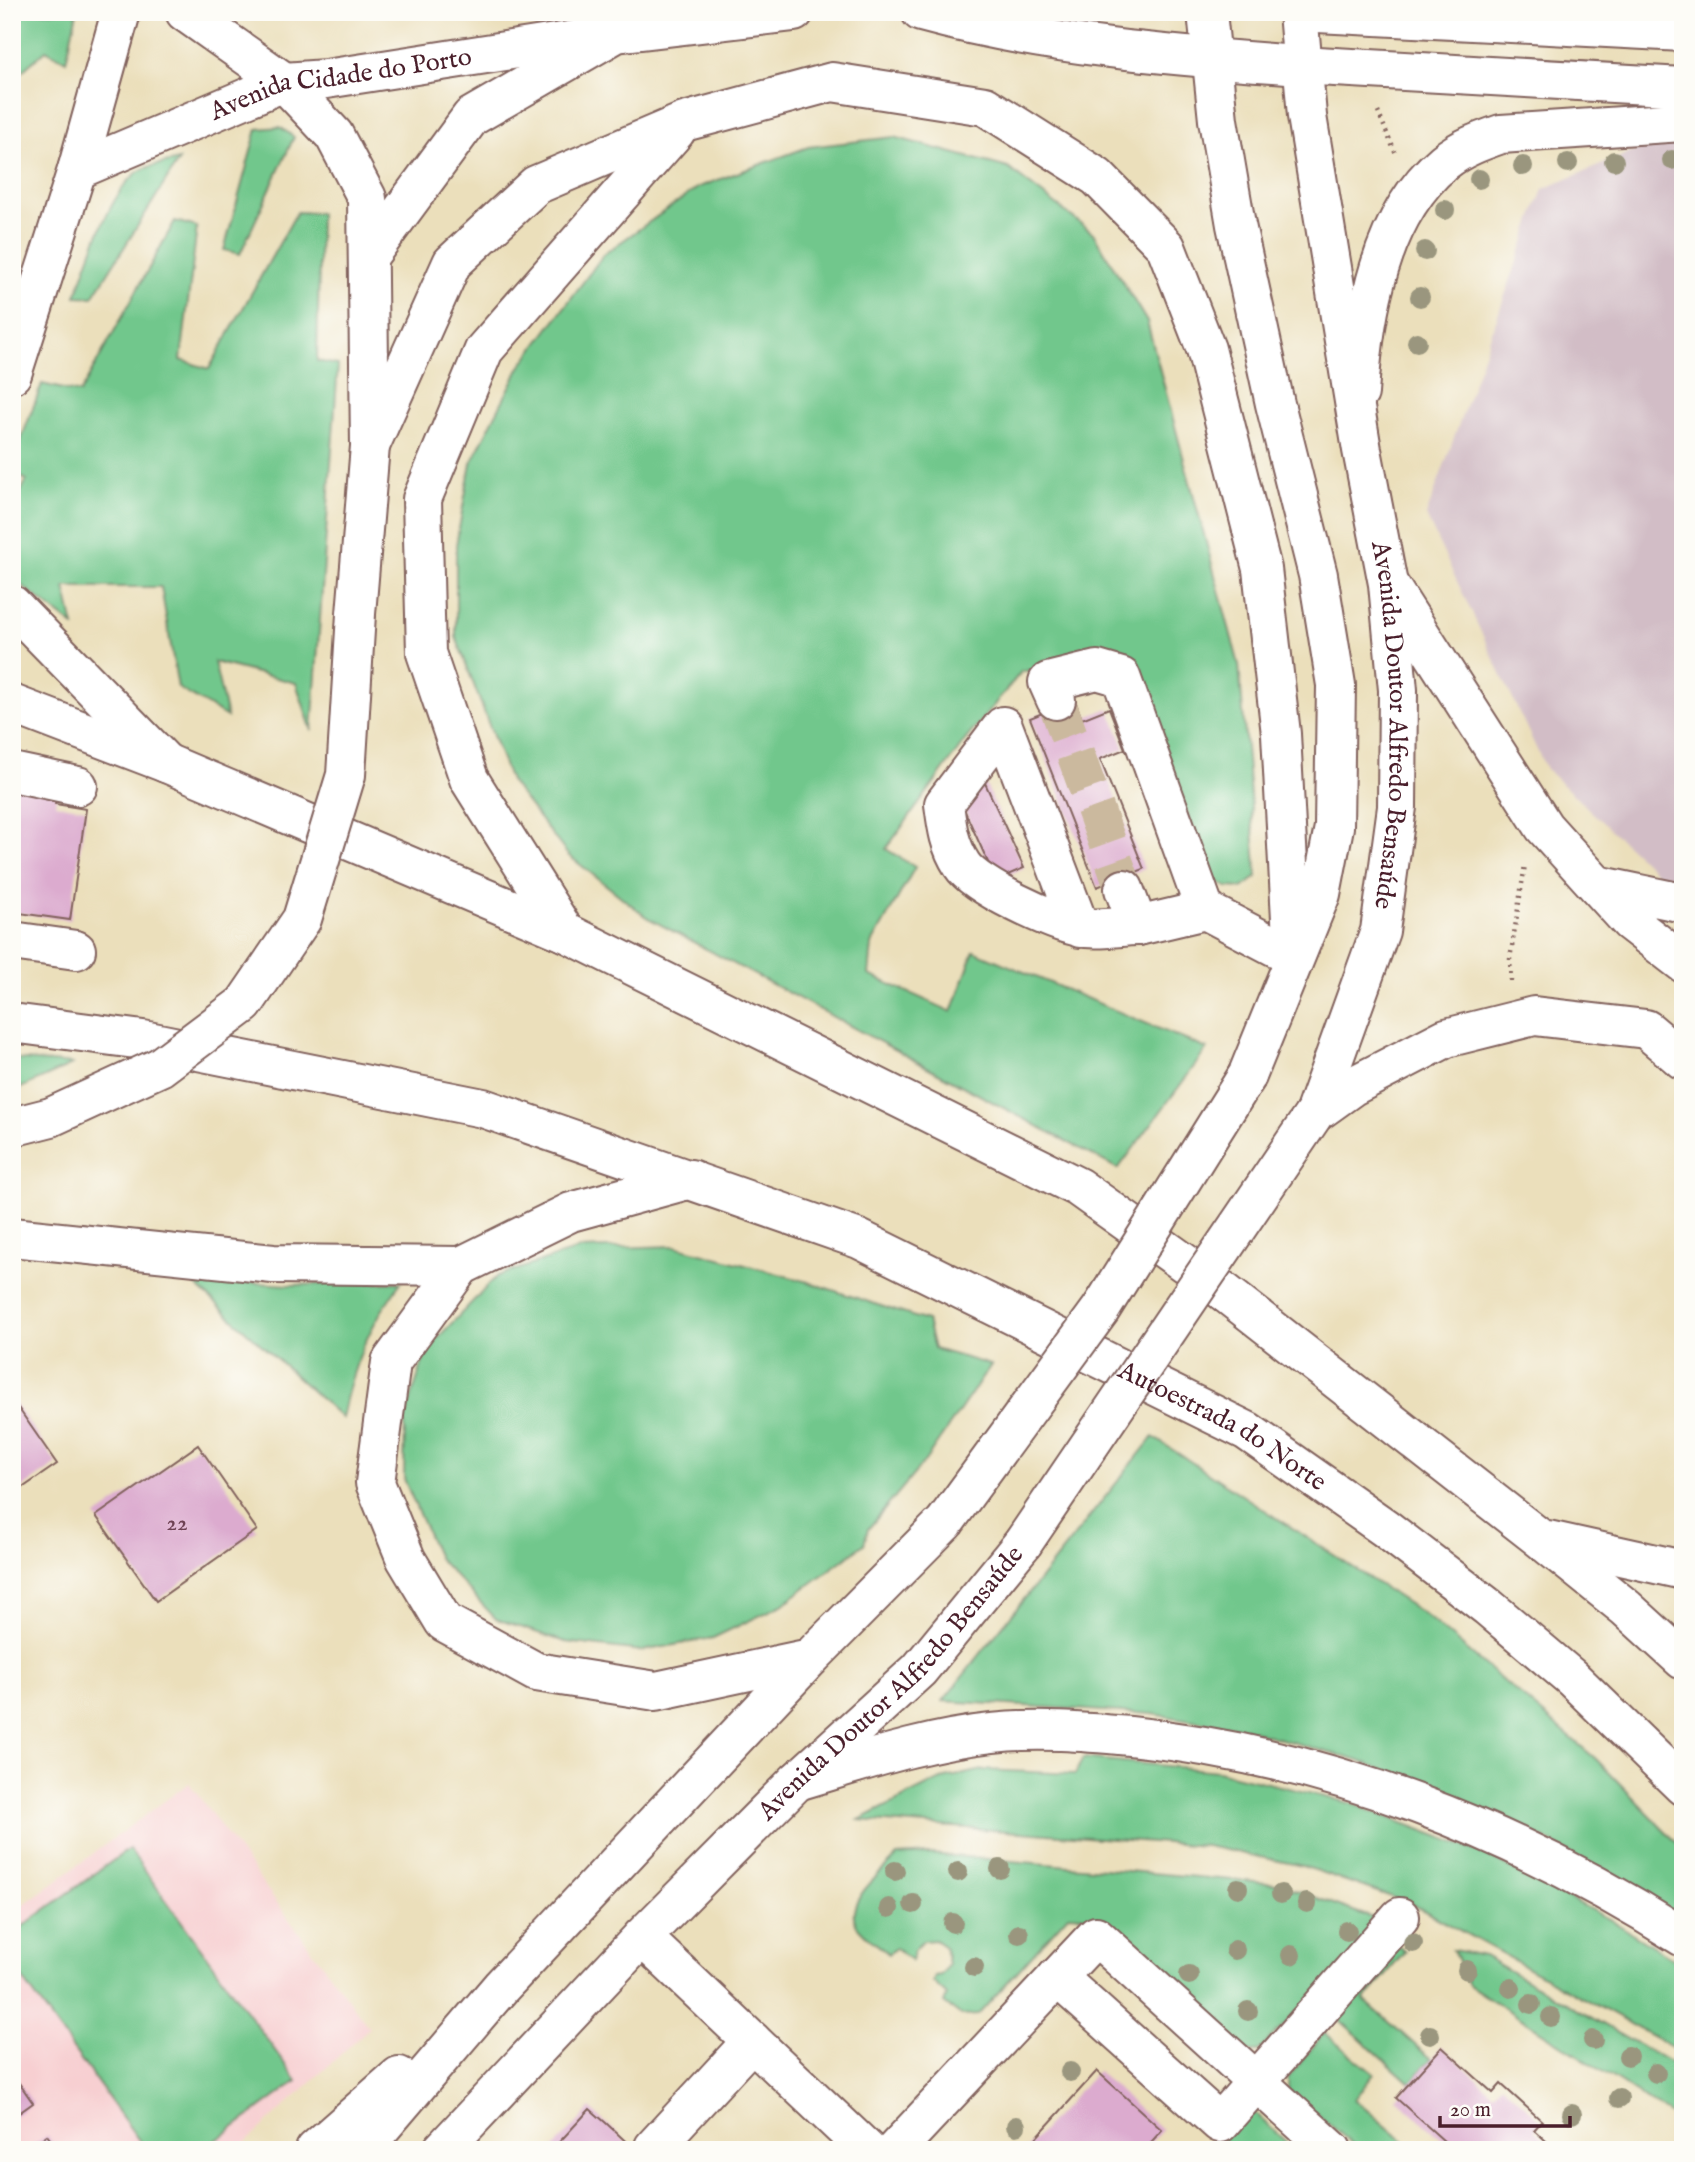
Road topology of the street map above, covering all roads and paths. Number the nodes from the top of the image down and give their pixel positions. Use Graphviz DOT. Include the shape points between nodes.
graph roads {
  1 [pos="121,12"];
  2 [pos="185,12"];
  3 [pos="794,12"];
  4 [pos="920,12"];
  5 [pos="1207,12"];
  6 [pos="1298,12"];
  7 [pos="1683,32"];
  8 [pos="616,33"];
  9 [pos="1211,58"];
  10 [pos="1300,65"];
  11 [pos="284,82"];
  12 [pos="1683,87"];
  13 [pos="684,122"];
  14 [pos="1683,122"];
  15 [pos="77,170"];
  16 [pos="368,257"];
  17 [pos="12,374"];
  18 [pos="370,446"];
  19 [pos="1362,450"];
  20 [pos="1388,584"];
  21 [pos="12,605"];
  22 [pos="12,704"];
  23 [pos="1003,726"];
  24 [pos="166,763"];
  25 [pos="12,772"];
  26 [pos="78,786"];
  27 [pos="1544,827"];
  28 [pos="1597,885"];
  29 [pos="1124,890"];
  30 [pos="1683,902"];
  31 [pos="1205,910"];
  32 [pos="1138,926"];
  33 [pos="1080,928"];
  34 [pos="565,932"];
  35 [pos="12,941"];
  36 [pos="76,950"];
  37 [pos="1293,956"];
  38 [pos="1683,963"];
  39 [pos="1514,1021"];
  40 [pos="12,1023"];
  41 [pos="1683,1060"];
  42 [pos="1314,1114"];
  43 [pos="12,1127"];
  44 [pos="691,1179"];
  45 [pos="12,1237"];
  46 [pos="461,1266"];
  47 [pos="1538,1537"];
  48 [pos="1683,1570"];
  49 [pos="810,1658"];
  50 [pos="1683,1660"];
  51 [pos="797,1781"];
  52 [pos="1683,1786"];
  53 [pos="1401,1917"];
  54 [pos="642,1937"];
  55 [pos="1683,1937"];
  56 [pos="1057,1978"];
  57 [pos="501,1987"];
  58 [pos="752,2041"];
  59 [pos="1257,2082"];
  60 [pos="314,2150"];
  61 [pos="362,2150"];
  62 [pos="442,2150"];
  63 [pos="656,2150"];
  64 [pos="867,2150"];
  65 [pos="895,2150"];
  66 [pos="1332,2150"];
  1 -- 15 [label="main road"];
  2 -- 11 [label="main road"];
  3 -- 8 [label="main road, Avenida Cidade do Porto"];
  4 -- 9 [label="main road" via="992,32"];
  5 -- 9 [label="main road"];
  6 -- 7 [label="main road"];
  6 -- 10 [label="main road, Avenida Doutor Alfredo Bensaúde"];
  8 -- 11 [label="main road, Avenida Cidade do Porto"];
  8 -- 16 [label="main road" via="471,117"];
  9 -- 10 [label="main road"];
  9 -- 37 [label="main road" via="1236,225 1318,575 1336,685 1334,827 1321,894"];
  10 -- 12 [label="main road"];
  10 -- 19 [label="main road, Avenida Doutor Alfredo Bensaúde"];
  11 -- 15 [label="main road, Avenida Cidade do Porto"];
  11 -- 16 [label="main road" via="334,135 367,198"];
  13 -- 18 [label="main road" via="536,185 452,263"];
  13 -- 34 [label="main road" via="484,350 422,499 426,653 469,779"];
  13 -- 37 [label="main road" via="832,82 985,106 1097,177 1166,247 1206,349 1262,569 1281,734"];
  14 -- 19 [label="main road" via="1502,134 1473,144 1430,175 1399,221 1371,304 1358,397"];
  15 -- 17 [label="main road"];
  16 -- 18 [label="main road"];
  18 -- 43 [label="main road, bridge" via="346,775 302,919 244,1004 160,1067 51,1117"];
  19 -- 20 [label="main road, Avenida Doutor Alfredo Bensaúde"];
  20 -- 27 [label="main road"];
  20 -- 42 [label="main road, Avenida Doutor Alfredo Bensaúde" via="1398,690 1395,821 1380,931"];
  21 -- 24 [label="main road"];
  22 -- 24 [label="main road"];
  23 -- 31 [label="main road" via="1052,691 1097,670 1121,677"];
  23 -- 33 [label="main road"];
  23 -- 33 [label="main road" via="944,804 949,841 964,868 986,887"];
  24 -- 34 [label="main road"];
  25 -- 26 [label="main road"];
  27 -- 28 [label="main road"];
  27 -- 39 [label="path" via="1522,870 1510,959"];
  28 -- 30 [label="main road"];
  28 -- 38 [label="main road" via="1630,922"];
  29 -- 32 [label="main road"];
  31 -- 32 [label="main road"];
  31 -- 37 [label="main road"];
  32 -- 33 [label="main road"];
  34 -- 47 [label="main road" via="1078,1186 1218,1287"];
  35 -- 36 [label="main road"];
  37 -- 49 [label="main road, bridge" via="1247,1076 1101,1309 945,1522"];
  39 -- 41 [label="main road" via="1534,1016 1646,1029"];
  39 -- 42 [label="main road" via="1446,1038 1353,1086"];
  40 -- 44 [label="main road, Autoestrada do Norte" via="143,1040 483,1108"];
  42 -- 51 [label="main road, Avenida Doutor Alfredo Bensaúde, bridge" via="1023,1543 919,1671"];
  44 -- 46 [label="main road" via="571,1212"];
  44 -- 52 [label="main road, Autoestrada do Norte" via="859,1239 1247,1431 1385,1528 1488,1608 1572,1678"];
  45 -- 46 [label="main road" via="273,1264"];
  46 -- 49 [label="main road" via="391,1362 375,1483 406,1559 444,1622 536,1672 656,1691"];
  47 -- 48 [label="main road"];
  47 -- 50 [label="main road"];
  49 -- 57 [label="main road"];
  51 -- 54 [label="main road, Avenida Doutor Alfredo Bensaúde"];
  51 -- 55 [label="main road" via="922,1743 994,1733 1096,1733 1200,1743 1306,1767 1493,1834 1609,1891"];
  53 -- 59 [label="main road"];
  54 -- 58 [label="main road"];
  54 -- 62 [label="main road, Avenida Doutor Alfredo Bensaúde"];
  56 -- 59 [label="main road" via="1096,1936"];
  56 -- 59 [label="main road" via="1210,2133"];
  56 -- 65 [label="main road"];
  57 -- 60 [label="main road"];
  57 -- 61 [label="main road"];
  58 -- 63 [label="main road"];
  58 -- 64 [label="main road"];
  59 -- 66 [label="main road"];
}
